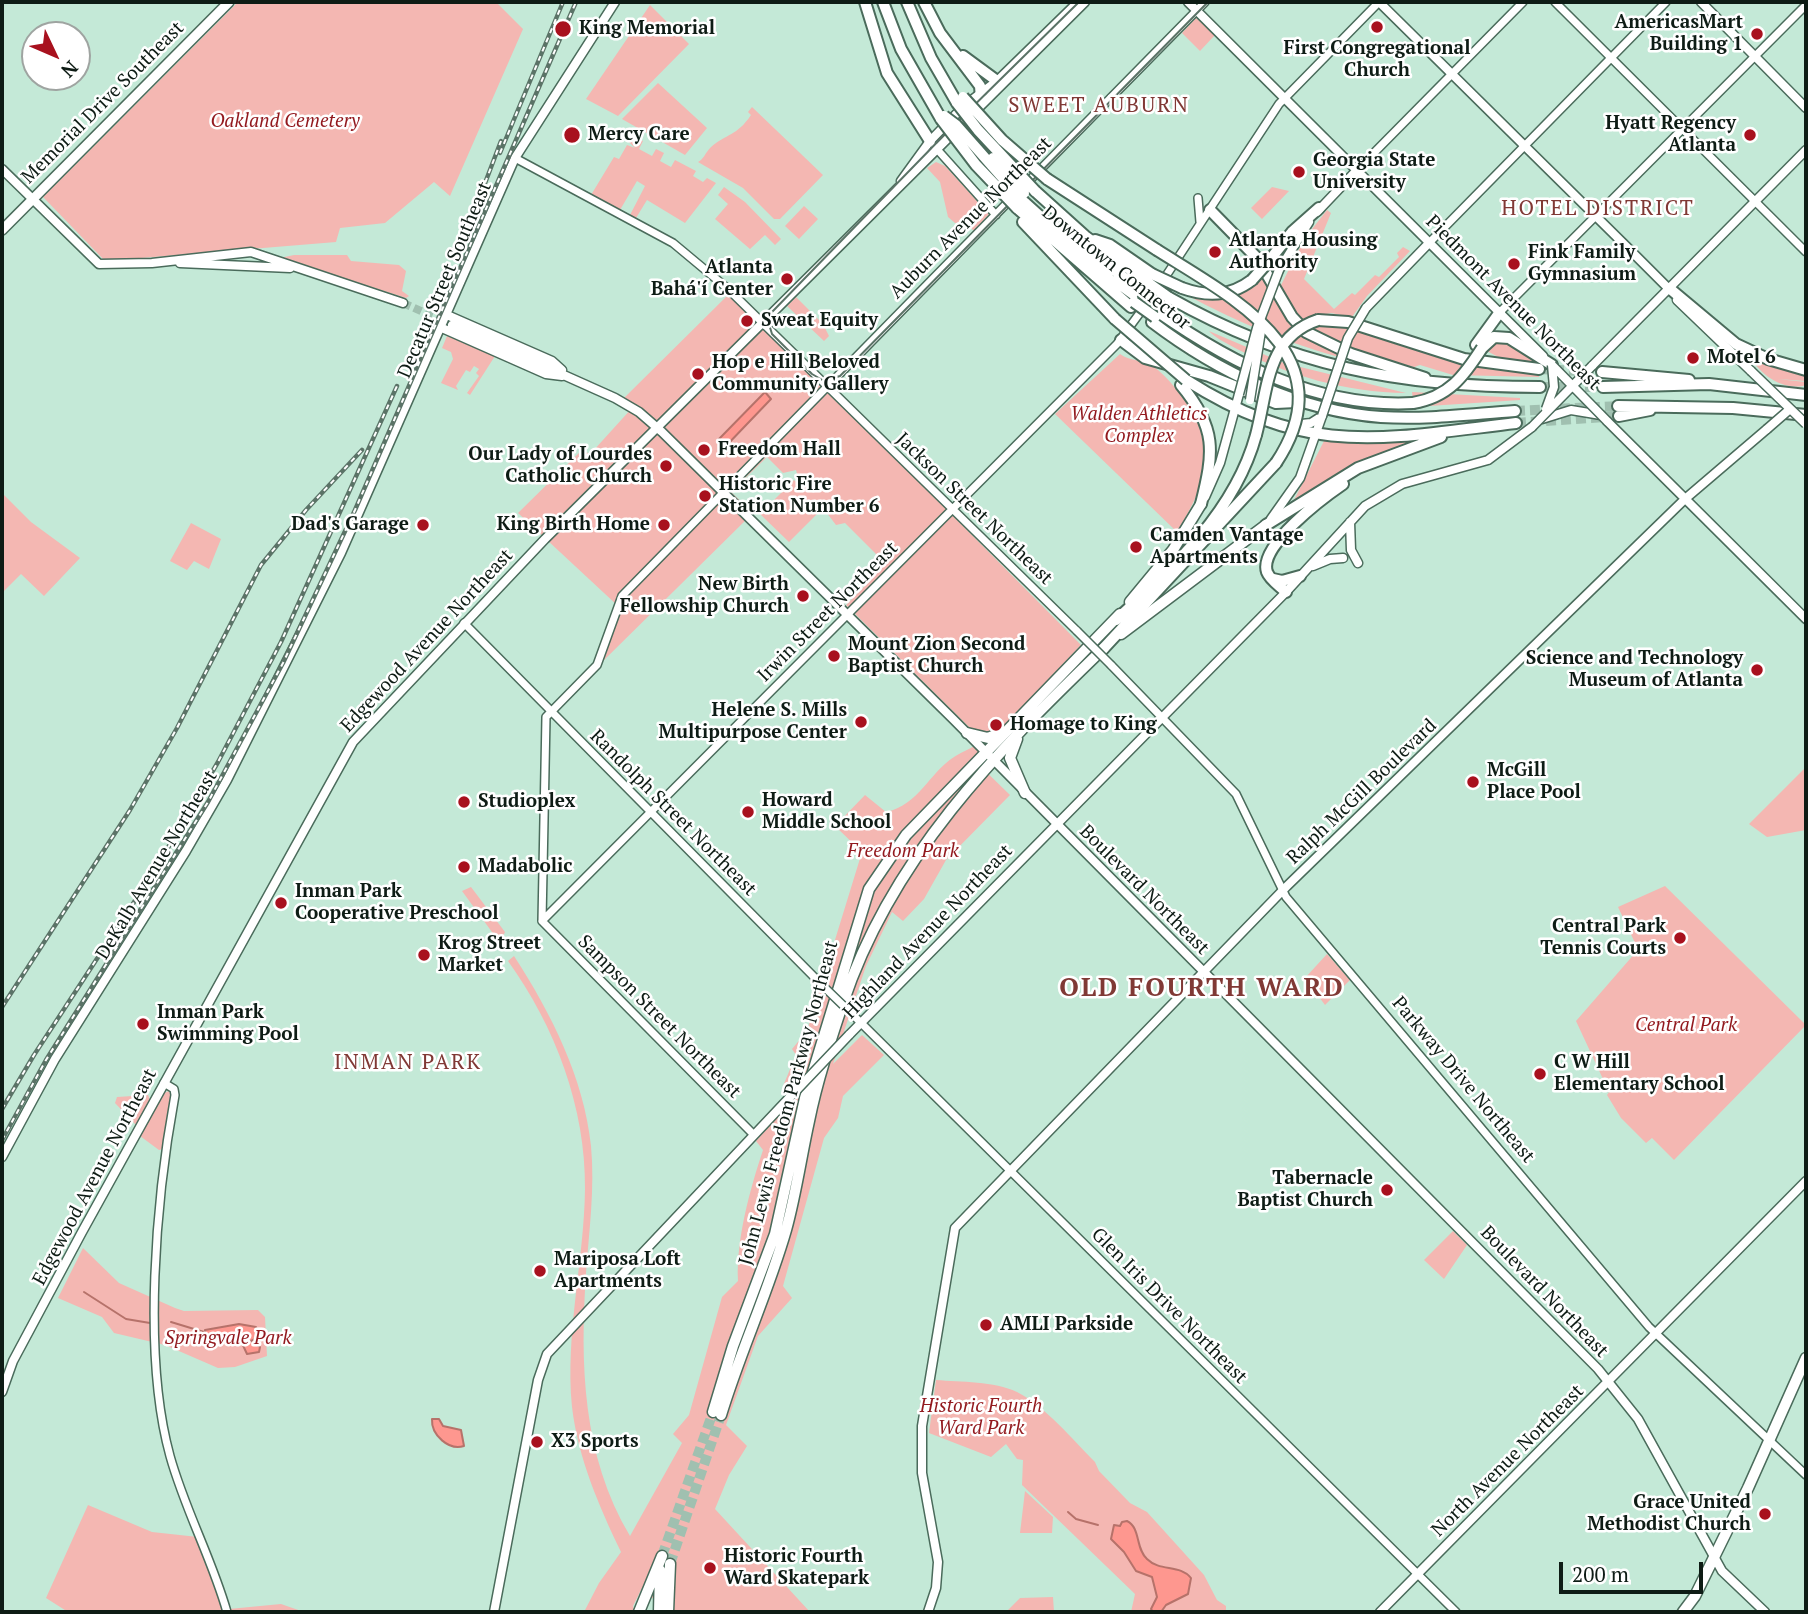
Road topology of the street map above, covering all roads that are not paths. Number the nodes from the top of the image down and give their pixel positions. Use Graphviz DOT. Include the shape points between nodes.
graph roads {
  1 [pos="229,2"];
  2 [pos="615,2"];
  3 [pos="866,2"];
  4 [pos="883,2"];
  5 [pos="907,2"];
  6 [pos="924,2"];
  7 [pos="1078,2"];
  8 [pos="1085,2"];
  9 [pos="1188,2"];
  10 [pos="1205,2"];
  11 [pos="1379,2"];
  12 [pos="1523,2"];
  13 [pos="1555,2"];
  14 [pos="1666,2"];
  15 [pos="1701,2"];
  16 [pos="1806,5"];
  17 [pos="1197,10"];
  18 [pos="948,42"];
  19 [pos="1611,57"];
  20 [pos="1756,57"];
  21 [pos="1452,74"];
  22 [pos="997,81"];
  23 [pos="981,93"];
  24 [pos="1284,97"];
  25 [pos="960,100"];
  26 [pos="1806,108"];
  27 [pos="974,113"];
  28 [pos="1684,129"];
  29 [pos="933,145"];
  30 [pos="1524,145"];
  31 [pos="1806,150"];
  32 [pos="515,158"];
  33 [pos="2,169"];
  34 [pos="1357,170"];
  35 [pos="1198,198"];
  36 [pos="32,199"];
  37 [pos="1755,201"];
  38 [pos="1025,202"];
  39 [pos="1319,208"];
  40 [pos="1209,212"];
  41 [pos="996,215"];
  42 [pos="1597,217"];
  43 [pos="1199,227"];
  44 [pos="2,230"];
  45 [pos="1430,242"];
  46 [pos="1806,252"];
  47 [pos="163,262"];
  48 [pos="296,267"];
  49 [pos="1669,288"];
  50 [pos="1140,291"];
  51 [pos="403,303"];
  52 [pos="1160,310"];
  53 [pos="1265,311"];
  54 [pos="1500,312"];
  55 [pos="447,316"];
  56 [pos="763,322"];
  57 [pos="452,325"];
  58 [pos="442,328"];
  59 [pos="1121,340"];
  60 [pos="1479,346"];
  61 [pos="1552,365"];
  62 [pos="1539,369"];
  63 [pos="1597,369"];
  64 [pos="1806,370"];
  65 [pos="569,376"];
  66 [pos="1184,383"];
  67 [pos="1434,383"];
  68 [pos="1764,383"];
  69 [pos="1709,384"];
  70 [pos="828,385"];
  71 [pos="1573,386"];
  72 [pos="1540,387"];
  73 [pos="1603,387"];
  74 [pos="1806,389"];
  75 [pos="1806,395"];
  76 [pos="1302,402"];
  77 [pos="1790,409"];
  78 [pos="1235,410"];
  79 [pos="1618,411"];
  80 [pos="1806,415"];
  81 [pos="1604,418"];
  82 [pos="1320,420"];
  83 [pos="1264,421"];
  84 [pos="1536,423"];
  85 [pos="1806,424"];
  86 [pos="657,426"];
  87 [pos="1279,426"];
  88 [pos="1472,428"];
  89 [pos="1317,435"];
  90 [pos="1384,458"];
  91 [pos="723,492"];
  92 [pos="1685,499"];
  93 [pos="1201,504"];
  94 [pos="952,509"];
  95 [pos="1350,523"];
  96 [pos="1266,525"];
  97 [pos="1343,558"];
  98 [pos="1358,563"];
  99 [pos="1301,575"];
  100 [pos="1271,578"];
  101 [pos="327,582"];
  102 [pos="1286,592"];
  103 [pos="848,615"];
  104 [pos="1806,619"];
  105 [pos="1115,620"];
  106 [pos="464,623"];
  107 [pos="1103,649"];
  108 [pos="550,711"];
  109 [pos="1163,718"];
  110 [pos="1010,728"];
  111 [pos="1021,732"];
  112 [pos="967,733"];
  113 [pos="990,757"];
  114 [pos="1026,793"];
  115 [pos="650,813"];
  116 [pos="1056,824"];
  117 [pos="1283,891"];
  118 [pos="542,921"];
  119 [pos="1203,972"];
  120 [pos="860,1023"];
  121 [pos="164,1083"];
  122 [pos="754,1134"];
  123 [pos="2,1157"];
  124 [pos="1010,1171"];
  125 [pos="1806,1181"];
  126 [pos="1656,1333"];
  127 [pos="1806,1358"];
  128 [pos="1609,1381"];
  129 [pos="2,1392"];
  130 [pos="1771,1441"];
  131 [pos="1806,1475"];
  132 [pos="1714,1558"];
  133 [pos="666,1560"];
  134 [pos="1418,1574"];
  135 [pos="640,1610"];
  136 [pos="227,1612"];
  137 [pos="494,1612"];
  138 [pos="659,1612"];
  139 [pos="668,1612"];
  140 [pos="928,1612"];
  141 [pos="1380,1612"];
  142 [pos="1456,1612"];
  143 [pos="1684,1612"];
  144 [pos="1765,1612"];
  1 -- 36 [label="main road, Memorial Drive Southeast"];
  2 -- 32 [label="main road, Decatur Street Southeast"];
  3 -- 29 [label="highway" via="887,73"];
  4 -- 38 [label="highway, Downtown Connector, bridge" via="901,49 940,115 980,170"];
  5 -- 25 [label="highway" via="944,81"];
  6 -- 18 [label="highway"];
  7 -- 22 [label="main road, Edgewood Avenue Northeast"];
  8 -- 27 [label="main road, Edgewood Avenue Northeast"];
  9 -- 17 [label="main road, Piedmont Avenue Northeast"];
  10 -- 17 [label="street, Auburn Avenue Northeast"];
  11 -- 21 [label="main road"];
  11 -- 24 [label="street, Irwin Street Northeast"];
  12 -- 21 [label="street"];
  13 -- 19 [label="street"];
  14 -- 19 [label="street"];
  15 -- 20 [label="main road"];
  16 -- 20 [label="street"];
  17 -- 24 [label="main road, Piedmont Avenue Northeast"];
  17 -- 41 [label="street, Auburn Avenue Northeast"];
  18 -- 22 [label="highway"];
  18 -- 23 [label="highway"];
  19 -- 28 [label="street"];
  19 -- 30 [label="street"];
  20 -- 26 [label="main road"];
  20 -- 28 [label="street"];
  21 -- 30 [label="main road"];
  21 -- 34 [label="street"];
  22 -- 23 [label="main road, Edgewood Avenue Northeast"];
  23 -- 27 [label="highway"];
  23 -- 29 [label="main road, Edgewood Avenue Northeast"];
  24 -- 34 [label="main road, Piedmont Avenue Northeast"];
  24 -- 40 [label="street, Irwin Street Northeast"];
  25 -- 38 [label="highway, Downtown Connector, bridge"];
  25 -- 107 [label="highway, bridge" via="1047,178 1249,309 1285,352 1295,382 1296,413 1276,463"];
  27 -- 29 [label="main road, Edgewood Avenue Northeast"];
  28 -- 37 [label="street"];
  28 -- 42 [label="street"];
  29 -- 41 [label="street"];
  29 -- 56 [label="main road, Edgewood Avenue Northeast" via="898,187"];
  30 -- 42 [label="main road"];
  30 -- 45 [label="street"];
  31 -- 37 [label="main road"];
  32 -- 55 [label="main road, Decatur Street Southeast"];
  32 -- 56 [label="street, Jackson Street Northeast" via="673,243"];
  33 -- 36 [label="main road"];
  34 -- 39 [label="main road"];
  34 -- 45 [label="main road, Piedmont Avenue Northeast"];
  35 -- 43 [label="street"];
  36 -- 44 [label="main road, Memorial Drive Southeast"];
  36 -- 47 [label="main road" via="99,264"];
  37 -- 46 [label="street"];
  37 -- 49 [label="main road"];
  38 -- 50 [label="highway, Downtown Connector"];
  38 -- 50 [label="highway"];
  38 -- 50 [label="highway" via="1101,271"];
  38 -- 50 [label="highway, Downtown Connector" via="1110,246"];
  38 -- 66 [label="highway, bridge" via="1022,221 1047,250"];
  39 -- 50 [label="highway, bridge" via="1241,288 1219,295 1182,288"];
  39 -- 53 [label="main road, bridge" via="1279,270"];
  40 -- 43 [label="street, Irwin Street Northeast"];
  40 -- 67 [label="highway" via="1266,271 1306,332 1351,354"];
  41 -- 70 [label="street, Auburn Avenue Northeast"];
  42 -- 49 [label="main road"];
  42 -- 54 [label="street"];
  43 -- 59 [label="street, Irwin Street Northeast"];
  45 -- 54 [label="main road, Piedmont Avenue Northeast"];
  45 -- 82 [label="main road, bridge" via="1366,308 1348,338"];
  47 -- 48 [label="main road"];
  47 -- 48 [label="main road" via="251,252"];
  48 -- 51 [label="main road"];
  49 -- 63 [label="main road"];
  49 -- 64 [label="highway" via="1732,342"];
  49 -- 68 [label="main road, bridge" via="1678,302"];
  50 -- 52 [label="highway, Downtown Connector, bridge"];
  50 -- 52 [label="highway"];
  52 -- 60 [label="highway, bridge" via="1214,348 1273,378 1340,397 1432,399 1457,383"];
  52 -- 67 [label="highway, Downtown Connector" via="1206,317 1318,363"];
  52 -- 76 [label="highway, Downtown Connector" via="1223,368"];
  53 -- 78 [label="main road, bridge"];
  53 -- 83 [label="main road, bridge" via="1250,400 1251,410"];
  54 -- 60 [label="highway"];
  54 -- 61 [label="main road, Piedmont Avenue Northeast"];
  55 -- 58 [label="main road, Decatur Street Southeast"];
  55 -- 65 [label="main road" via="552,361"];
  56 -- 70 [label="street, Jackson Street Northeast"];
  56 -- 86 [label="main road, Edgewood Avenue Northeast"];
  57 -- 65 [label="main road"];
  58 -- 65 [label="main road" via="555,376"];
  58 -- 101 [label="main road, Decatur Street Southeast"];
  59 -- 76 [label="highway" via="1145,358 1209,376 1276,403"];
  59 -- 94 [label="street, Irwin Street Northeast"];
  60 -- 61 [label="highway" via="1494,337 1509,338"];
  61 -- 71 [label="main road, Piedmont Avenue Northeast, bridge"];
  61 -- 84 [label="main road, bridge" via="1553,391"];
  62 -- 105 [label="highway, bridge" via="1464,359 1348,322 1318,320 1292,334 1279,348 1271,368 1256,435 1237,484 1214,519"];
  63 -- 69 [label="highway"];
  63 -- 71 [label="main road, bridge"];
  65 -- 86 [label="main road, Boulevard Northeast" via="621,401"];
  66 -- 78 [label="highway"];
  66 -- 93 [label="highway" via="1210,437 1211,460"];
  67 -- 72 [label="highway, Downtown Connector"];
  68 -- 74 [label="main road" via="1789,391"];
  68 -- 77 [label="main road, bridge"];
  69 -- 73 [label="highway"];
  69 -- 75 [label="highway"];
  70 -- 91 [label="street, Auburn Avenue Northeast"];
  70 -- 94 [label="street, Jackson Street Northeast"];
  71 -- 81 [label="main road, Piedmont Avenue Northeast, bridge"];
  71 -- 84 [label="main road, bridge"];
  75 -- 77 [label="main road, Ralph McGill Boulevard"];
  76 -- 88 [label="highway, Downtown Connector" via="1384,417 1516,417"];
  77 -- 85 [label="main road, bridge"];
  77 -- 92 [label="main road, Ralph McGill Boulevard, bridge"];
  78 -- 83 [label="highway"];
  78 -- 93 [label="main road" via="1220,463"];
  79 -- 80 [label="highway" via="1673,406"];
  81 -- 84 [label="main road, bridge" via="1571,410"];
  81 -- 92 [label="main road, Piedmont Avenue Northeast"];
  82 -- 87 [label="main road"];
  82 -- 89 [label="main road"];
  83 -- 87 [label="highway"];
  84 -- 95 [label="main road, Highland Avenue Northeast" via="1488,460 1392,488"];
  86 -- 91 [label="main road, Boulevard Northeast"];
  86 -- 106 [label="main road, Edgewood Avenue Northeast"];
  87 -- 89 [label="highway"];
  88 -- 89 [label="highway" via="1374,439"];
  88 -- 90 [label="highway"];
  89 -- 96 [label="main road" via="1300,478"];
  90 -- 96 [label="highway" via="1334,481"];
  90 -- 100 [label="highway" via="1329,493 1281,538 1267,564"];
  91 -- 103 [label="main road, Boulevard Northeast"];
  91 -- 108 [label="street, Auburn Avenue Northeast" via="626,591 597,665"];
  92 -- 104 [label="main road, Piedmont Avenue Northeast"];
  92 -- 117 [label="main road, Ralph McGill Boulevard"];
  93 -- 105 [label="highway, John Lewis Freedom Parkway Northeast" via="1173,551"];
  94 -- 103 [label="street, Irwin Street Northeast"];
  94 -- 109 [label="street, Jackson Street Northeast, bridge"];
  95 -- 98 [label="main road" via="1351,550"];
  95 -- 99 [label="main road, Highland Avenue Northeast"];
  96 -- 107 [label="highway, John Lewis Freedom Parkway Northeast"];
  97 -- 99 [label="main road" via="1326,560"];
  99 -- 100 [label="highway" via="1282,581"];
  99 -- 102 [label="main road, Highland Avenue Northeast"];
  100 -- 102 [label="highway"];
  101 -- 123 [label="main road, DeKalb Avenue Northeast" via="227,780 50,1067"];
  102 -- 109 [label="main road, Highland Avenue Northeast"];
  103 -- 112 [label="main road, Boulevard Northeast"];
  103 -- 115 [label="street, Irwin Street Northeast"];
  105 -- 110 [label="highway, John Lewis Freedom Parkway Northeast"];
  106 -- 108 [label="street, Randolph Street Northeast"];
  106 -- 121 [label="main road, Edgewood Avenue Northeast" via="340,761"];
  107 -- 111 [label="highway, John Lewis Freedom Parkway Northeast"];
  108 -- 115 [label="street, Randolph Street Northeast"];
  108 -- 118 [label="street" via="545,717"];
  109 -- 116 [label="main road, Highland Avenue Northeast"];
  109 -- 117 [label="street, Parkway Drive Northeast" via="1236,794"];
  110 -- 112 [label="highway" via="988,738"];
  110 -- 113 [label="highway, John Lewis Freedom Parkway Northeast"];
  111 -- 113 [label="highway, John Lewis Freedom Parkway Northeast"];
  111 -- 114 [label="highway" via="1010,758"];
  112 -- 113 [label="main road, Boulevard Northeast"];
  113 -- 113 [label="highway, John Lewis Freedom Parkway Northeast" via="918,851 857,965 815,1096 783,1240 717,1414 733,1346 775,1234 800,1115 863,902 898,844"];
  113 -- 114 [label="main road, Boulevard Northeast"];
  114 -- 116 [label="main road, Boulevard Northeast"];
  115 -- 118 [label="street, Irwin Street Northeast"];
  115 -- 120 [label="street, Randolph Street Northeast, bridge"];
  116 -- 119 [label="main road, Boulevard Northeast"];
  116 -- 120 [label="main road, Highland Avenue Northeast"];
  117 -- 119 [label="main road, Ralph McGill Boulevard"];
  117 -- 126 [label="street, Parkway Drive Northeast"];
  118 -- 122 [label="street, Sampson Street Northeast"];
  119 -- 124 [label="main road, Ralph McGill Boulevard"];
  119 -- 128 [label="main road, Boulevard Northeast"];
  120 -- 122 [label="main road, Highland Avenue Northeast, bridge"];
  120 -- 124 [label="street, Glen Iris Drive Northeast"];
  121 -- 129 [label="main road, Edgewood Avenue Northeast" via="13,1361"];
  121 -- 136 [label="street" via="175,1095 164,1165 156,1296 159,1403 183,1498"];
  122 -- 137 [label="main road, Highland Avenue Northeast" via="554,1344 538,1380"];
  124 -- 134 [label="street, Glen Iris Drive Northeast"];
  124 -- 140 [label="main road, Ralph McGill Boulevard" via="955,1228 922,1426 922,1473 938,1562"];
  125 -- 126 [label="main road, North Avenue Northeast"];
  126 -- 128 [label="main road, North Avenue Northeast"];
  126 -- 130 [label="street, Parkway Drive Northeast"];
  127 -- 130 [label="highway"];
  128 -- 132 [label="main road, Boulevard Northeast" via="1647,1434"];
  128 -- 134 [label="main road, North Avenue Northeast"];
  130 -- 131 [label="street, Parkway Drive Northeast"];
  130 -- 132 [label="highway"];
  132 -- 143 [label="highway"];
  132 -- 144 [label="main road, Boulevard Northeast"];
  133 -- 135 [label="highway"];
  133 -- 138 [label="highway"];
  133 -- 139 [label="highway"];
  134 -- 141 [label="main road, North Avenue Northeast"];
  134 -- 142 [label="street, Glen Iris Drive Northeast"];
}
